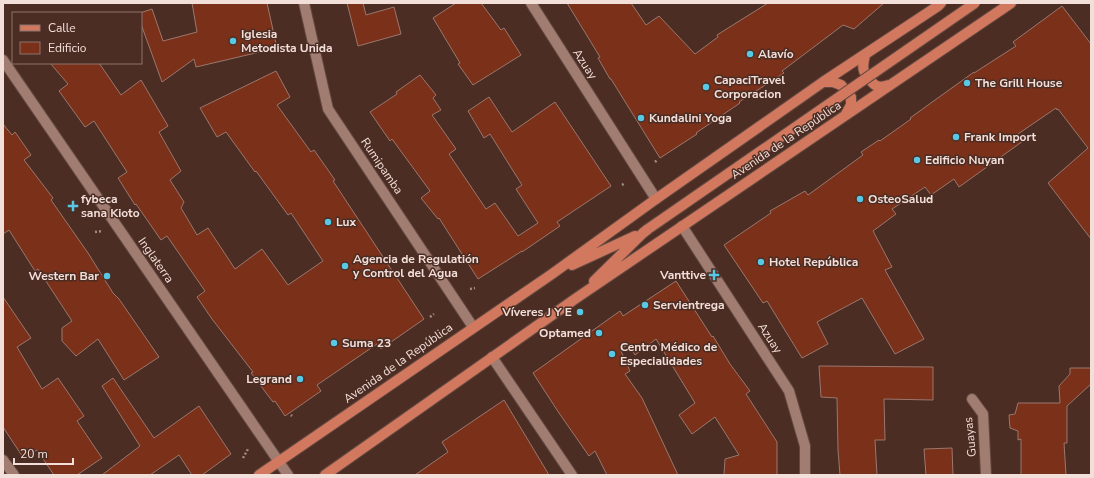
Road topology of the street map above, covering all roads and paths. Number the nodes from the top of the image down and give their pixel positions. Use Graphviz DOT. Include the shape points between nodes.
graph roads {
  1 [pos="304,3"];
  2 [pos="531,3"];
  3 [pos="975,3"];
  4 [pos="1011,3"];
  5 [pos="939,4"];
  6 [pos="865,55"];
  7 [pos="3,60"];
  8 [pos="823,82"];
  9 [pos="891,84"];
  10 [pos="838,120"];
  11 [pos="656,199"];
  12 [pos="682,226"];
  13 [pos="645,231"];
  14 [pos="552,274"];
  15 [pos="475,288"];
  16 [pos="470,289"];
  17 [pos="575,299"];
  18 [pos="434,314"];
  19 [pos="430,317"];
  20 [pos="474,327"];
  21 [pos="492,357"];
  22 [pos="972,399"];
  23 [pos="248,449"];
  24 [pos="243,458"];
  25 [pos="3,460"];
  26 [pos="279,462"];
  27 [pos="14,475"];
  28 [pos="259,475"];
  29 [pos="288,475"];
  30 [pos="325,475"];
  31 [pos="572,475"];
  32 [pos="805,475"];
  33 [pos="986,475"];
  1 -- 20 [label="street, Rumipamba" via="328,109"];
  2 -- 11 [label="street, Azuay"];
  3 -- 13 [label="main road, Avenida de la República, bridge"];
  4 -- 9 [label="main road, Avenida de la República"];
  5 -- 6 [label="main road, Avenida de la República"];
  6 -- 8 [label="main road, Avenida de la República"];
  6 -- 9 [label="main road" via="864,71 873,84 883,87"];
  7 -- 26 [label="street, Inglaterra"];
  8 -- 10 [label="main road" via="841,85 851,97 847,113"];
  8 -- 11 [label="main road, Avenida de la República"];
  9 -- 10 [label="main road, Avenida de la República"];
  10 -- 12 [label="main road, Avenida de la República"];
  11 -- 14 [label="main road, Avenida de la República"];
  12 -- 17 [label="main road, Avenida de la República"];
  12 -- 32 [label="street, Azuay" via="789,391 805,446"];
  13 -- 14 [label="main road, Avenida de la República"];
  13 -- 17 [label="main road, Avenida de la República"];
  14 -- 20 [label="main road, Avenida de la República"];
  15 -- 16 [label="path"];
  17 -- 21 [label="main road, Avenida de la República"];
  18 -- 19 [label="path"];
  20 -- 26 [label="main road, Avenida de la República"];
  21 -- 30 [label="main road, Avenida de la República"];
  21 -- 31 [label="street"];
  22 -- 33 [label="street, Guayas" via="983,414"];
  23 -- 24 [label="path"];
  25 -- 27 [label="street"];
  26 -- 28 [label="main road, Avenida de la República"];
  26 -- 29 [label="street, Inglaterra"];
}
